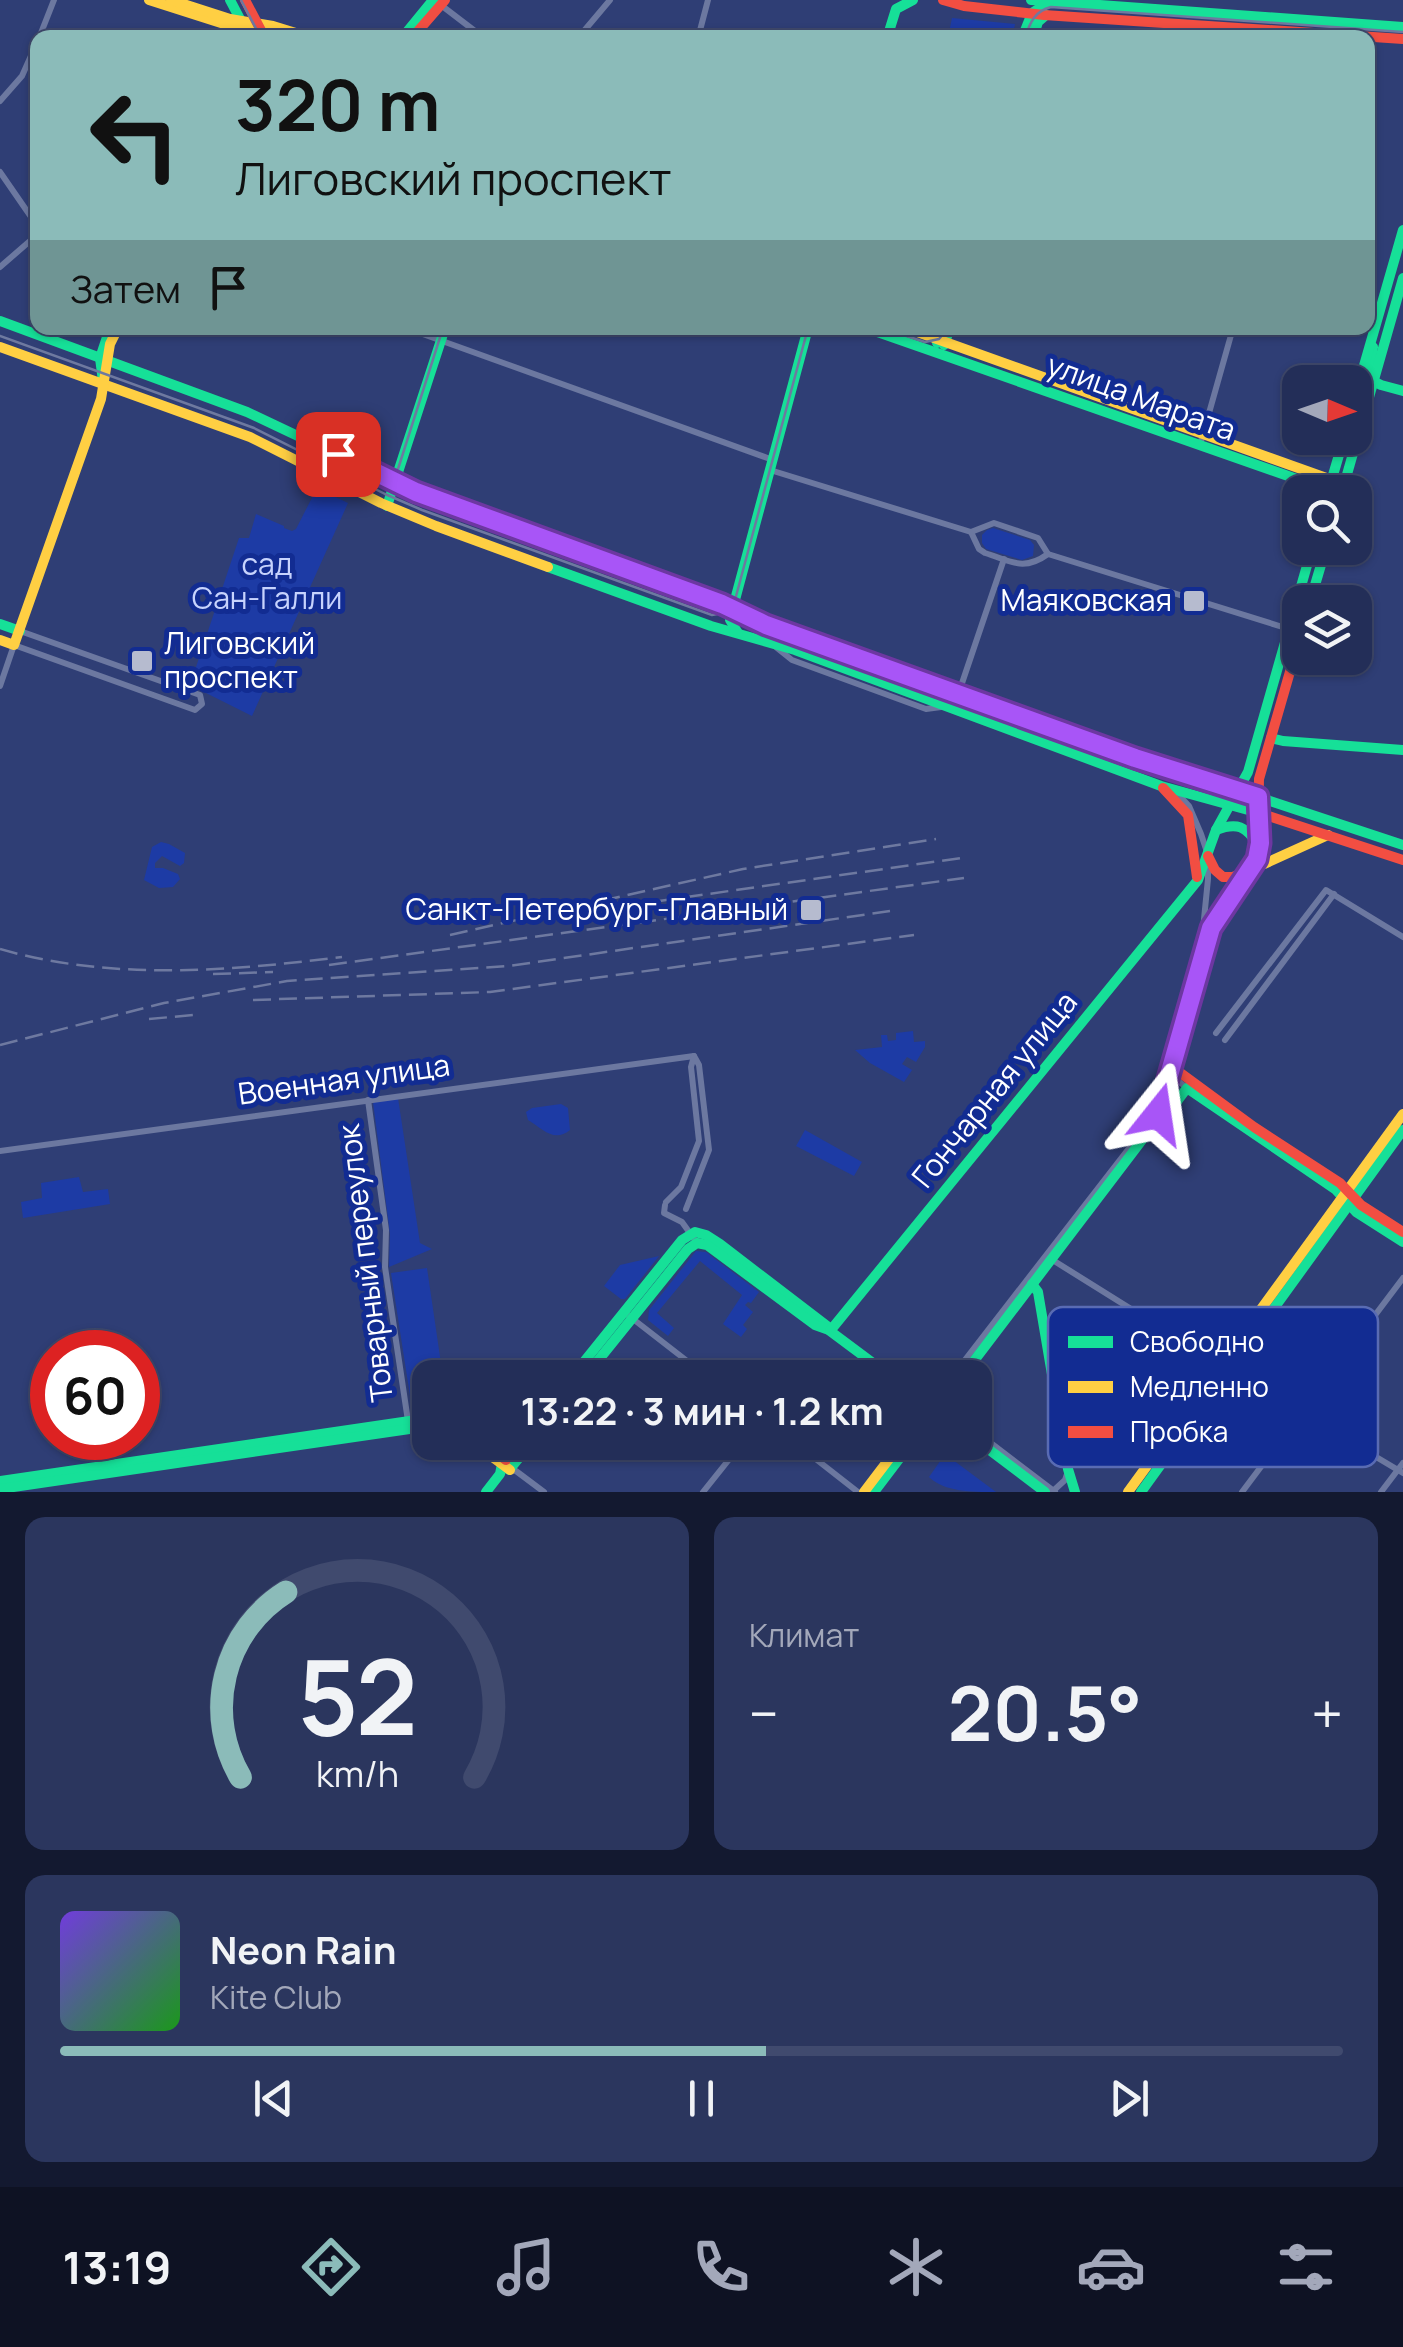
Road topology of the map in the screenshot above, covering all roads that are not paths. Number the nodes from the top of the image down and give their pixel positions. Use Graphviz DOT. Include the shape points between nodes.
graph roads {
  1 [pos="54,0"];
  2 [pos="149,0"];
  3 [pos="171,0"];
  4 [pos="230,0"];
  5 [pos="245,0"];
  6 [pos="610,0"];
  7 [pos="708,0"];
  8 [pos="912,0"];
  9 [pos="943,0"];
  10 [pos="1031,0"];
  11 [pos="439,1"];
  12 [pos="1049,2"];
  13 [pos="980,4"];
  14 [pos="1174,6"];
  15 [pos="1032,14"];
  16 [pos="1046,15"];
  17 [pos="258,24"];
  18 [pos="1403,27"];
  19 [pos="42,30"];
  20 [pos="246,30"];
  21 [pos="261,30"];
  22 [pos="281,30"];
  23 [pos="410,30"];
  24 [pos="418,30"];
  25 [pos="474,30"];
  26 [pos="585,30"];
  27 [pos="700,30"];
  28 [pos="889,30"];
  29 [pos="1025,30"];
  30 [pos="1036,30"];
  31 [pos="1237,30"];
  32 [pos="1375,38"];
  33 [pos="1403,39"];
  34 [pos="30,64"];
  35 [pos="0,101"];
  36 [pos="0,172"];
  37 [pos="30,218"];
  38 [pos="1403,230"];
  39 [pos="30,238"];
  40 [pos="0,267"];
  41 [pos="1403,278"];
  42 [pos="0,321"];
  43 [pos="1375,327"];
  44 [pos="30,332"];
  45 [pos="38,335"];
  46 [pos="110,335"];
  47 [pos="426,335"];
  48 [pos="442,335"];
  49 [pos="807,335"];
  50 [pos="887,335"];
  51 [pos="1231,335"];
  52 [pos="941,336"];
  53 [pos="1372,337"];
  54 [pos="440,340"];
  55 [pos="0,347"];
  56 [pos="938,352"];
  57 [pos="104,359"];
  58 [pos="1364,365"];
  59 [pos="1373,383"];
  60 [pos="105,385"];
  61 [pos="1403,391"];
  62 [pos="1202,440"];
  63 [pos="771,465"];
  64 [pos="1295,475"];
  65 [pos="1346,475"];
  66 [pos="394,483"];
  67 [pos="387,506"];
  68 [pos="975,531"];
  69 [pos="1044,553"];
  70 [pos="1004,559"];
  71 [pos="732,623"];
  72 [pos="0,624"];
  73 [pos="1282,627"];
  74 [pos="20,631"];
  75 [pos="0,640"];
  76 [pos="14,646"];
  77 [pos="68,648"];
  78 [pos="1282,653"];
  79 [pos="63,663"];
  80 [pos="124,668"];
  81 [pos="1289,675"];
  82 [pos="120,683"];
  83 [pos="0,686"];
  84 [pos="958,694"];
  85 [pos="1067,734"];
  86 [pos="1271,738"];
  87 [pos="1061,750"];
  88 [pos="1403,750"];
  89 [pos="1162,786"];
  90 [pos="1174,790"];
  91 [pos="1237,791"];
  92 [pos="1258,797"];
  93 [pos="1229,806"];
  94 [pos="1259,813"];
  95 [pos="1216,830"];
  96 [pos="1328,834"];
  97 [pos="1403,845"];
  98 [pos="1260,847"];
  99 [pos="1208,855"];
  100 [pos="1403,860"];
  101 [pos="1251,870"];
  102 [pos="1198,880"];
  103 [pos="1330,892"];
  104 [pos="1403,938"];
  105 [pos="1216,1032"];
  106 [pos="1225,1040"];
  107 [pos="694,1056"];
  108 [pos="1168,1068"];
  109 [pos="1187,1088"];
  110 [pos="368,1100"];
  111 [pos="1403,1114"];
  112 [pos="1154,1123"];
  113 [pos="1403,1130"];
  114 [pos="0,1151"];
  115 [pos="1347,1199"];
  116 [pos="682,1222"];
  117 [pos="1403,1232"];
  118 [pos="694,1238"];
  119 [pos="1403,1242"];
  120 [pos="1051,1259"];
  121 [pos="1403,1278"];
  122 [pos="1029,1282"];
  123 [pos="1128,1307"];
  124 [pos="1269,1307"];
  125 [pos="1378,1311"];
  126 [pos="628,1315"];
  127 [pos="831,1330"];
  128 [pos="1048,1351"];
  129 [pos="587,1360"];
  130 [pos="597,1360"];
  131 [pos="686,1360"];
  132 [pos="870,1360"];
  133 [pos="966,1360"];
  134 [pos="974,1360"];
  135 [pos="412,1420"];
  136 [pos="408,1421"];
  137 [pos="412,1429"];
  138 [pos="992,1445"];
  139 [pos="992,1451"];
  140 [pos="1378,1456"];
  141 [pos="498,1460"];
  142 [pos="501,1460"];
  143 [pos="511,1460"];
  144 [pos="515,1460"];
  145 [pos="728,1460"];
  146 [pos="818,1460"];
  147 [pos="887,1460"];
  148 [pos="898,1460"];
  149 [pos="508,1467"];
  150 [pos="1067,1467"];
  151 [pos="1147,1467"];
  152 [pos="1158,1467"];
  153 [pos="1261,1467"];
  154 [pos="1401,1469"];
  155 [pos="1068,1470"];
  156 [pos="0,1481"];
  157 [pos="0,1489"];
  158 [pos="486,1492"];
  159 [pos="544,1492"];
  160 [pos="703,1492"];
  161 [pos="861,1492"];
  162 [pos="874,1492"];
  163 [pos="1051,1492"];
  164 [pos="1075,1492"];
  165 [pos="1128,1492"];
  166 [pos="1141,1492"];
  167 [pos="1242,1492"];
  168 [pos="1381,1492"];
  1 -- 19 [label="street"];
  2 -- 20 [label="main road"];
  3 -- 20 [label="main road"];
  4 -- 20 [label="main road"];
  5 -- 17 [label="main road"];
  6 -- 26 [label="street"];
  7 -- 27 [label="street"];
  8 -- 28 [label="main road" via="896,8"];
  9 -- 13 [label="main road"];
  10 -- 12 [label="main road"];
  11 -- 23 [label="main road"];
  11 -- 24 [label="main road"];
  11 -- 25 [label="street"];
  12 -- 14 [label="main road"];
  12 -- 15 [label="main road"];
  13 -- 15 [label="main road"];
  14 -- 18 [label="main road"];
  15 -- 16 [label="main road"];
  15 -- 29 [label="main road"];
  16 -- 30 [label="main road"];
  16 -- 31 [label="main road"];
  17 -- 20 [label="main road"];
  17 -- 21 [label="main road"];
  17 -- 22 [label="main road"];
  32 -- 33 [label="main road"];
  34 -- 35 [label="street"];
  36 -- 37 [label="street"];
  38 -- 43 [label="main road"];
  39 -- 40 [label="street"];
  41 -- 59 [label="main road"];
  42 -- 44 [label="main road"];
  45 -- 57 [label="main road"];
  46 -- 57 [label="main road"];
  47 -- 54 [label="street"];
  48 -- 54 [label="main road"];
  49 -- 63 [label="main road"];
  50 -- 56 [label="main road, улица Марата"];
  51 -- 62 [label="street"];
  52 -- 56 [label="main road"];
  52 -- 62 [label="main road, улица Марата"];
  53 -- 58 [label="main road"];
  53 -- 59 [label="main road"];
  54 -- 63 [label="street"];
  54 -- 66 [label="main road"];
  55 -- 60 [label="main road"];
  56 -- 62 [label="main road, улица Марата"];
  57 -- 60 [label="main road"];
  57 -- 66 [label="main road" via="262,418"];
  59 -- 61 [label="main road"];
  59 -- 65 [label="main road"];
  60 -- 67 [label="main road" via="264,443"];
  60 -- 74 [label="main road"];
  62 -- 64 [label="main road, улица Марата"];
  63 -- 68 [label="street"];
  63 -- 71 [label="main road"];
  66 -- 67 [label="main road"];
  66 -- 71 [label="main road"];
  67 -- 71 [label="main road" via="705,624"];
  68 -- 69 [label="street" via="994,524 1032,535"];
  68 -- 70 [label="street" via="980,549"];
  69 -- 70 [label="street" via="1029,565"];
  69 -- 73 [label="street"];
  70 -- 84 [label="street"];
  71 -- 84 [label="main road" via="747,617"];
  71 -- 87 [label="main road" via="776,647"];
  72 -- 74 [label="main road"];
  74 -- 76 [label="main road"];
  74 -- 77 [label="street"];
  75 -- 76 [label="main road"];
  76 -- 79 [label="street"];
  76 -- 83 [label="street"];
  77 -- 79 [label="street"];
  77 -- 80 [label="street"];
  78 -- 91 [label="main road"];
  79 -- 82 [label="street"];
  80 -- 82 [label="street"];
  80 -- 82 [label="street" via="200,695 202,704 195,710"];
  81 -- 86 [label="main road"];
  84 -- 85 [label="main road"];
  85 -- 87 [label="main road"];
  85 -- 91 [label="main road"];
  86 -- 88 [label="main road"];
  86 -- 92 [label="main road"];
  87 -- 89 [label="main road"];
  89 -- 90 [label="main road"];
  89 -- 102 [label="main road" via="1188,814"];
  90 -- 93 [label="main road"];
  90 -- 99 [label="street" via="1192,812"];
  91 -- 92 [label="main road"];
  91 -- 93 [label="main road"];
  92 -- 93 [label="main road"];
  92 -- 94 [label="main road"];
  92 -- 97 [label="main road"];
  93 -- 94 [label="main road"];
  93 -- 95 [label="main road"];
  94 -- 96 [label="main road"];
  94 -- 98 [label="main road"];
  95 -- 98 [label="main road" via="1239,824"];
  95 -- 99 [label="main road"];
  96 -- 100 [label="main road"];
  96 -- 101 [label="main road"];
  98 -- 101 [label="main road"];
  99 -- 101 [label="main road" via="1222,877"];
  99 -- 102 [label="main road, Гончарная улица"];
  99 -- 108 [label="street" via="1203,929"];
  101 -- 108 [label="main road" via="1211,928"];
  102 -- 127 [label="main road, Гончарная улица"];
  103 -- 104 [label="street"];
  103 -- 105 [label="street"];
  103 -- 106 [label="street"];
  107 -- 110 [label="street, Военная улица"];
  107 -- 116 [label="street" via="709,1147"];
  107 -- 116 [label="street" via="699,1141 664,1213"];
  108 -- 109 [label="street"];
  108 -- 112 [label="main road"];
  108 -- 115 [label="main road" via="1340,1183"];
  108 -- 122 [label="street" via="1142,1130"];
  109 -- 112 [label="main road"];
  109 -- 115 [label="main road"];
  110 -- 114 [label="street, Военная улица"];
  110 -- 136 [label="street, Товарный переулок"];
  111 -- 115 [label="main road"];
  112 -- 120 [label="main road"];
  113 -- 115 [label="main road"];
  115 -- 117 [label="main road"];
  115 -- 119 [label="main road"];
  115 -- 124 [label="main road"];
  116 -- 118 [label="street"];
  118 -- 126 [label="main road"];
  118 -- 126 [label="main road" via="680,1243"];
  118 -- 127 [label="main road"];
  120 -- 122 [label="main road"];
  120 -- 123 [label="street"];
  121 -- 125 [label="street"];
  122 -- 128 [label="main road" via="1038,1292"];
  122 -- 133 [label="street"];
  122 -- 134 [label="main road"];
  126 -- 129 [label="main road"];
  126 -- 130 [label="main road"];
  126 -- 131 [label="street"];
  127 -- 132 [label="main road"];
  135 -- 136 [label="main road"];
  136 -- 156 [label="main road"];
  137 -- 157 [label="main road"];
  138 -- 163 [label="street"];
  139 -- 163 [label="main road"];
  140 -- 154 [label="street"];
  141 -- 149 [label="main road"];
  142 -- 149 [label="main road"];
  143 -- 149 [label="main road"];
  144 -- 149 [label="main road"];
  145 -- 160 [label="street"];
  146 -- 161 [label="street"];
  147 -- 161 [label="main road"];
  148 -- 162 [label="main road"];
  149 -- 158 [label="main road"];
  149 -- 159 [label="street"];
  150 -- 155 [label="main road"];
  151 -- 165 [label="main road"];
  152 -- 166 [label="main road"];
  153 -- 167 [label="street"];
  154 -- 168 [label="street"];
  155 -- 163 [label="street"];
  155 -- 164 [label="main road"];
}
